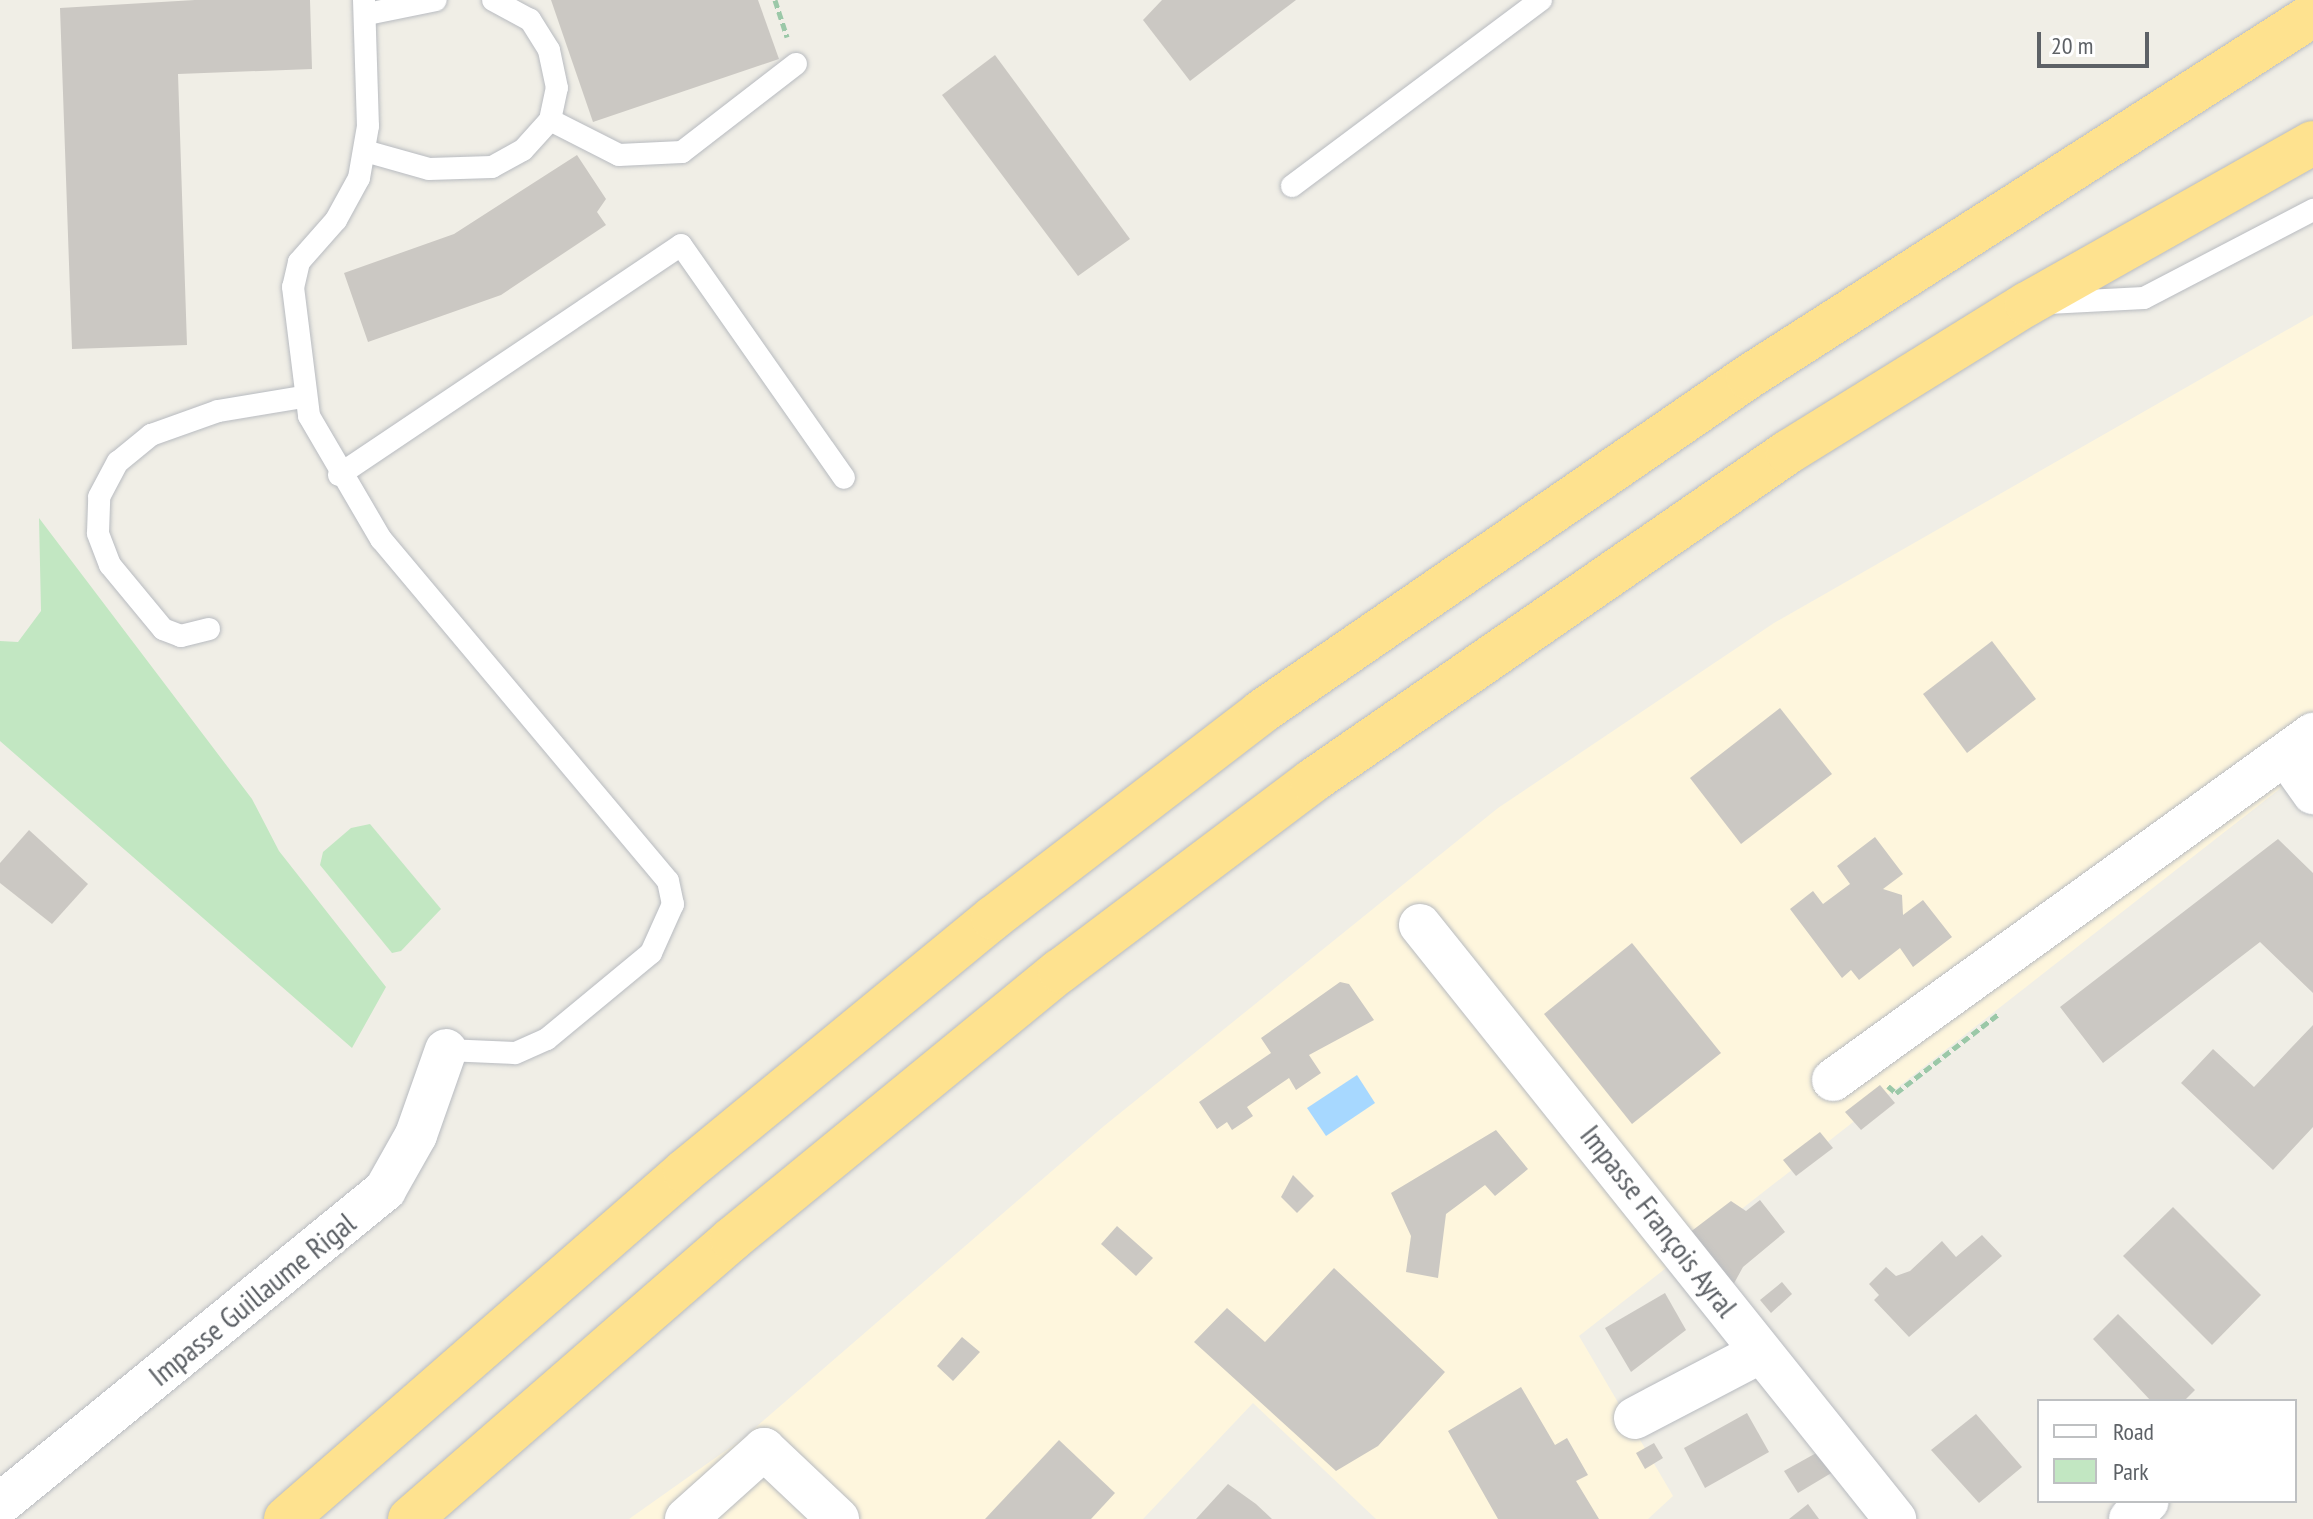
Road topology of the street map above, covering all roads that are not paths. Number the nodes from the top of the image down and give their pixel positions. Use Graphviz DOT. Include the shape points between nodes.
graph roads {
  1 [pos="436,0"];
  2 [pos="493,0"];
  3 [pos="1541,0"];
  4 [pos="366,7"];
  5 [pos="2313,15"];
  6 [pos="2313,50"];
  7 [pos="796,64"];
  8 [pos="550,120"];
  9 [pos="2313,143"];
  10 [pos="365,151"];
  11 [pos="1292,186"];
  12 [pos="2313,210"];
  13 [pos="2027,304"];
  14 [pos="1841,318"];
  15 [pos="303,397"];
  16 [pos="339,475"];
  17 [pos="844,478"];
  18 [pos="209,629"];
  19 [pos="2299,744"];
  20 [pos="2313,793"];
  21 [pos="1420,925"];
  22 [pos="446,1050"];
  23 [pos="1833,1080"];
  24 [pos="1761,1352"];
  25 [pos="1635,1418"];
  26 [pos="2146,1503"];
  27 [pos="0,1504"];
  28 [pos="286,1519"];
  29 [pos="410,1519"];
  30 [pos="686,1519"];
  31 [pos="838,1519"];
  32 [pos="1895,1519"];
  33 [pos="2130,1519"];
  1 -- 4 [label="lane"];
  2 -- 8 [label="lane" via="530,20 549,50 557,88"];
  3 -- 11 [label="lane"];
  4 -- 10 [label="lane"];
  5 -- 14 [label="highway"];
  6 -- 14 [label="highway"];
  7 -- 8 [label="lane" via="682,152 619,155"];
  8 -- 10 [label="lane" via="523,150 492,167 429,169"];
  9 -- 13 [label="highway"];
  10 -- 15 [label="lane" via="351,198 296,274"];
  12 -- 13 [label="lane" via="2144,298"];
  13 -- 29 [label="highway" via="1567,598 1299,791 1060,971 732,1239"];
  14 -- 28 [label="highway" via="1261,712 993,918 685,1171"];
  15 -- 16 [label="lane"];
  15 -- 18 [label="lane" via="218,411 151,435 118,462 99,497 98,533 110,565 163,629 181,636"];
  16 -- 17 [label="lane" via="681,245"];
  16 -- 22 [label="lane" via="389,550 668,881 673,904 651,953 547,1039 515,1053"];
  19 -- 20 [label="street"];
  19 -- 23 [label="street"];
  21 -- 24 [label="street, Impasse François Ayral"];
  22 -- 27 [label="street, Impasse Guillaume Rigal" via="416,1135 385,1190"];
  24 -- 25 [label="street"];
  24 -- 32 [label="street, Impasse François Ayral"];
  26 -- 33 [label="street"];
  30 -- 31 [label="street" via="764,1449"];
}
